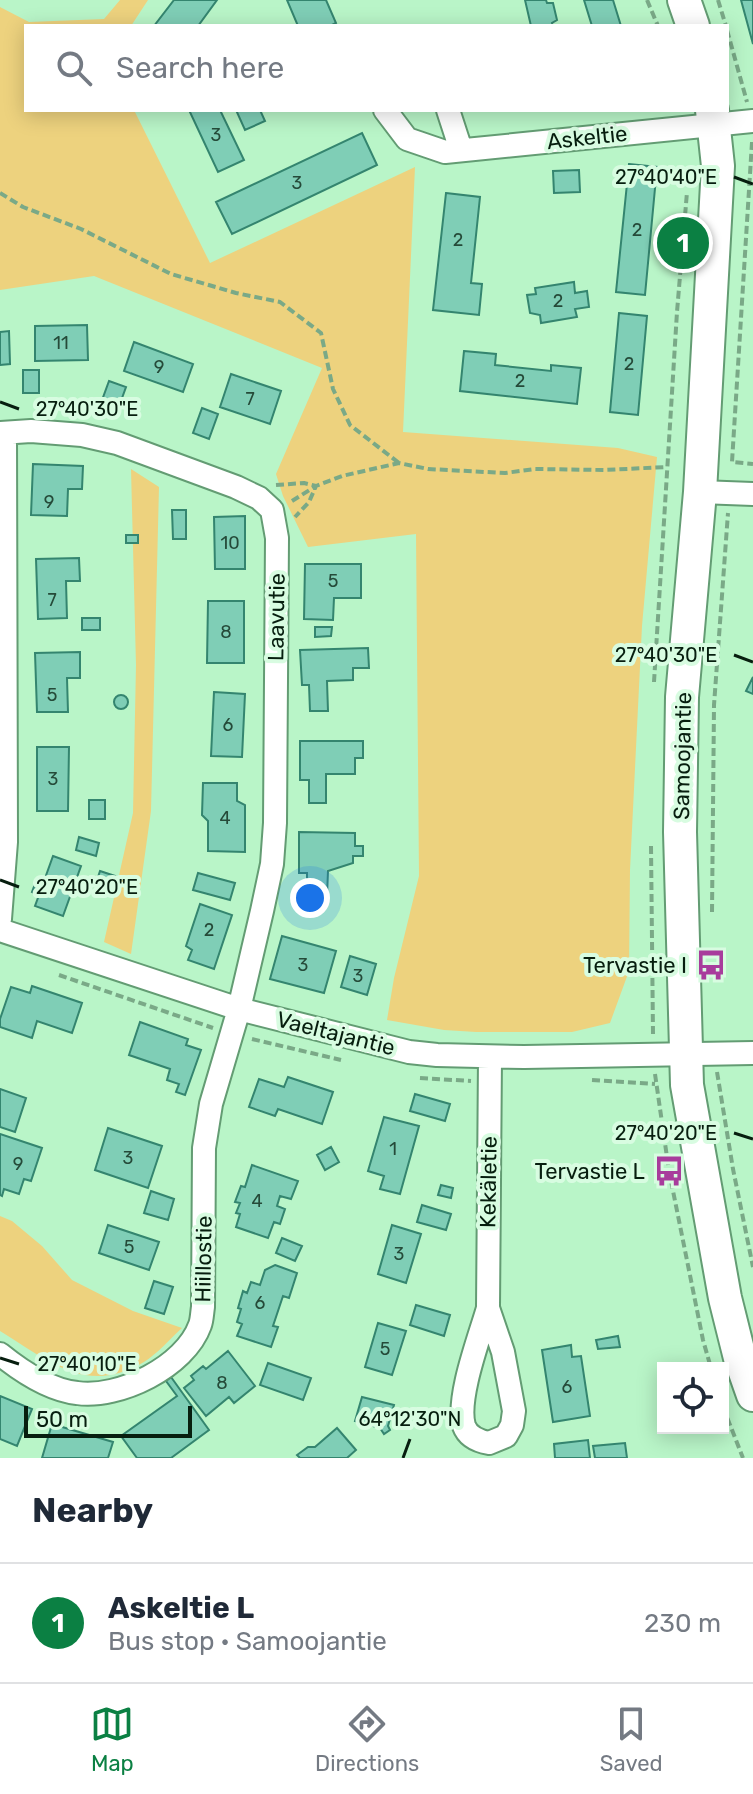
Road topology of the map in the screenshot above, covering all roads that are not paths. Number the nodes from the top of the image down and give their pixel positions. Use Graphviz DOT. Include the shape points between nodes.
graph roads {
  1 [pos="684,0"];
  2 [pos="692,24"];
  3 [pos="729,111"];
  4 [pos="387,112"];
  5 [pos="449,112"];
  6 [pos="696,112"];
  7 [pos="721,112"];
  8 [pos="753,121"];
  9 [pos="461,150"];
  10 [pos="3,434"];
  11 [pos="710,482"];
  12 [pos="753,494"];
  13 [pos="0,919"];
  14 [pos="0,930"];
  15 [pos="239,1009"];
  16 [pos="753,1053"];
  17 [pos="701,1054"];
  18 [pos="490,1057"];
  19 [pos="488,1308"];
  20 [pos="0,1354"];
  21 [pos="753,1395"];
  1 -- 2 [label="street"];
  3 -- 8 [label="street, Askeltie"];
  4 -- 9 [label="street, Askeltie" via="407,139 445,152"];
  5 -- 9 [label="street"];
  6 -- 9 [label="street, Askeltie"];
  7 -- 11 [label="street, Samoojantie"];
  10 -- 13 [label="street" via="6,842"];
  10 -- 15 [label="street, Laavutie" via="82,435 117,443 236,487 259,498 279,517 272,864"];
  11 -- 12 [label="street"];
  11 -- 17 [label="street, Samoojantie" via="682,697 680,832"];
  14 -- 15 [label="street, Vaeltajantie"];
  15 -- 18 [label="street, Vaeltajantie" via="409,1052"];
  15 -- 20 [label="street, Hiillostie" via="204,1148 199,1327 155,1375 129,1388 104,1392 77,1393 45,1384"];
  16 -- 17 [label="street, Vaeltajantie"];
  17 -- 18 [label="street, Vaeltajantie"];
  17 -- 21 [label="street, Samoojantie" via="687,1085 725,1298"];
  18 -- 19 [label="street, Kekäletie"];
  19 -- 19 [label="street, Kekäletie" via="514,1411 506,1436 489,1443 469,1435 463,1407"];
}
